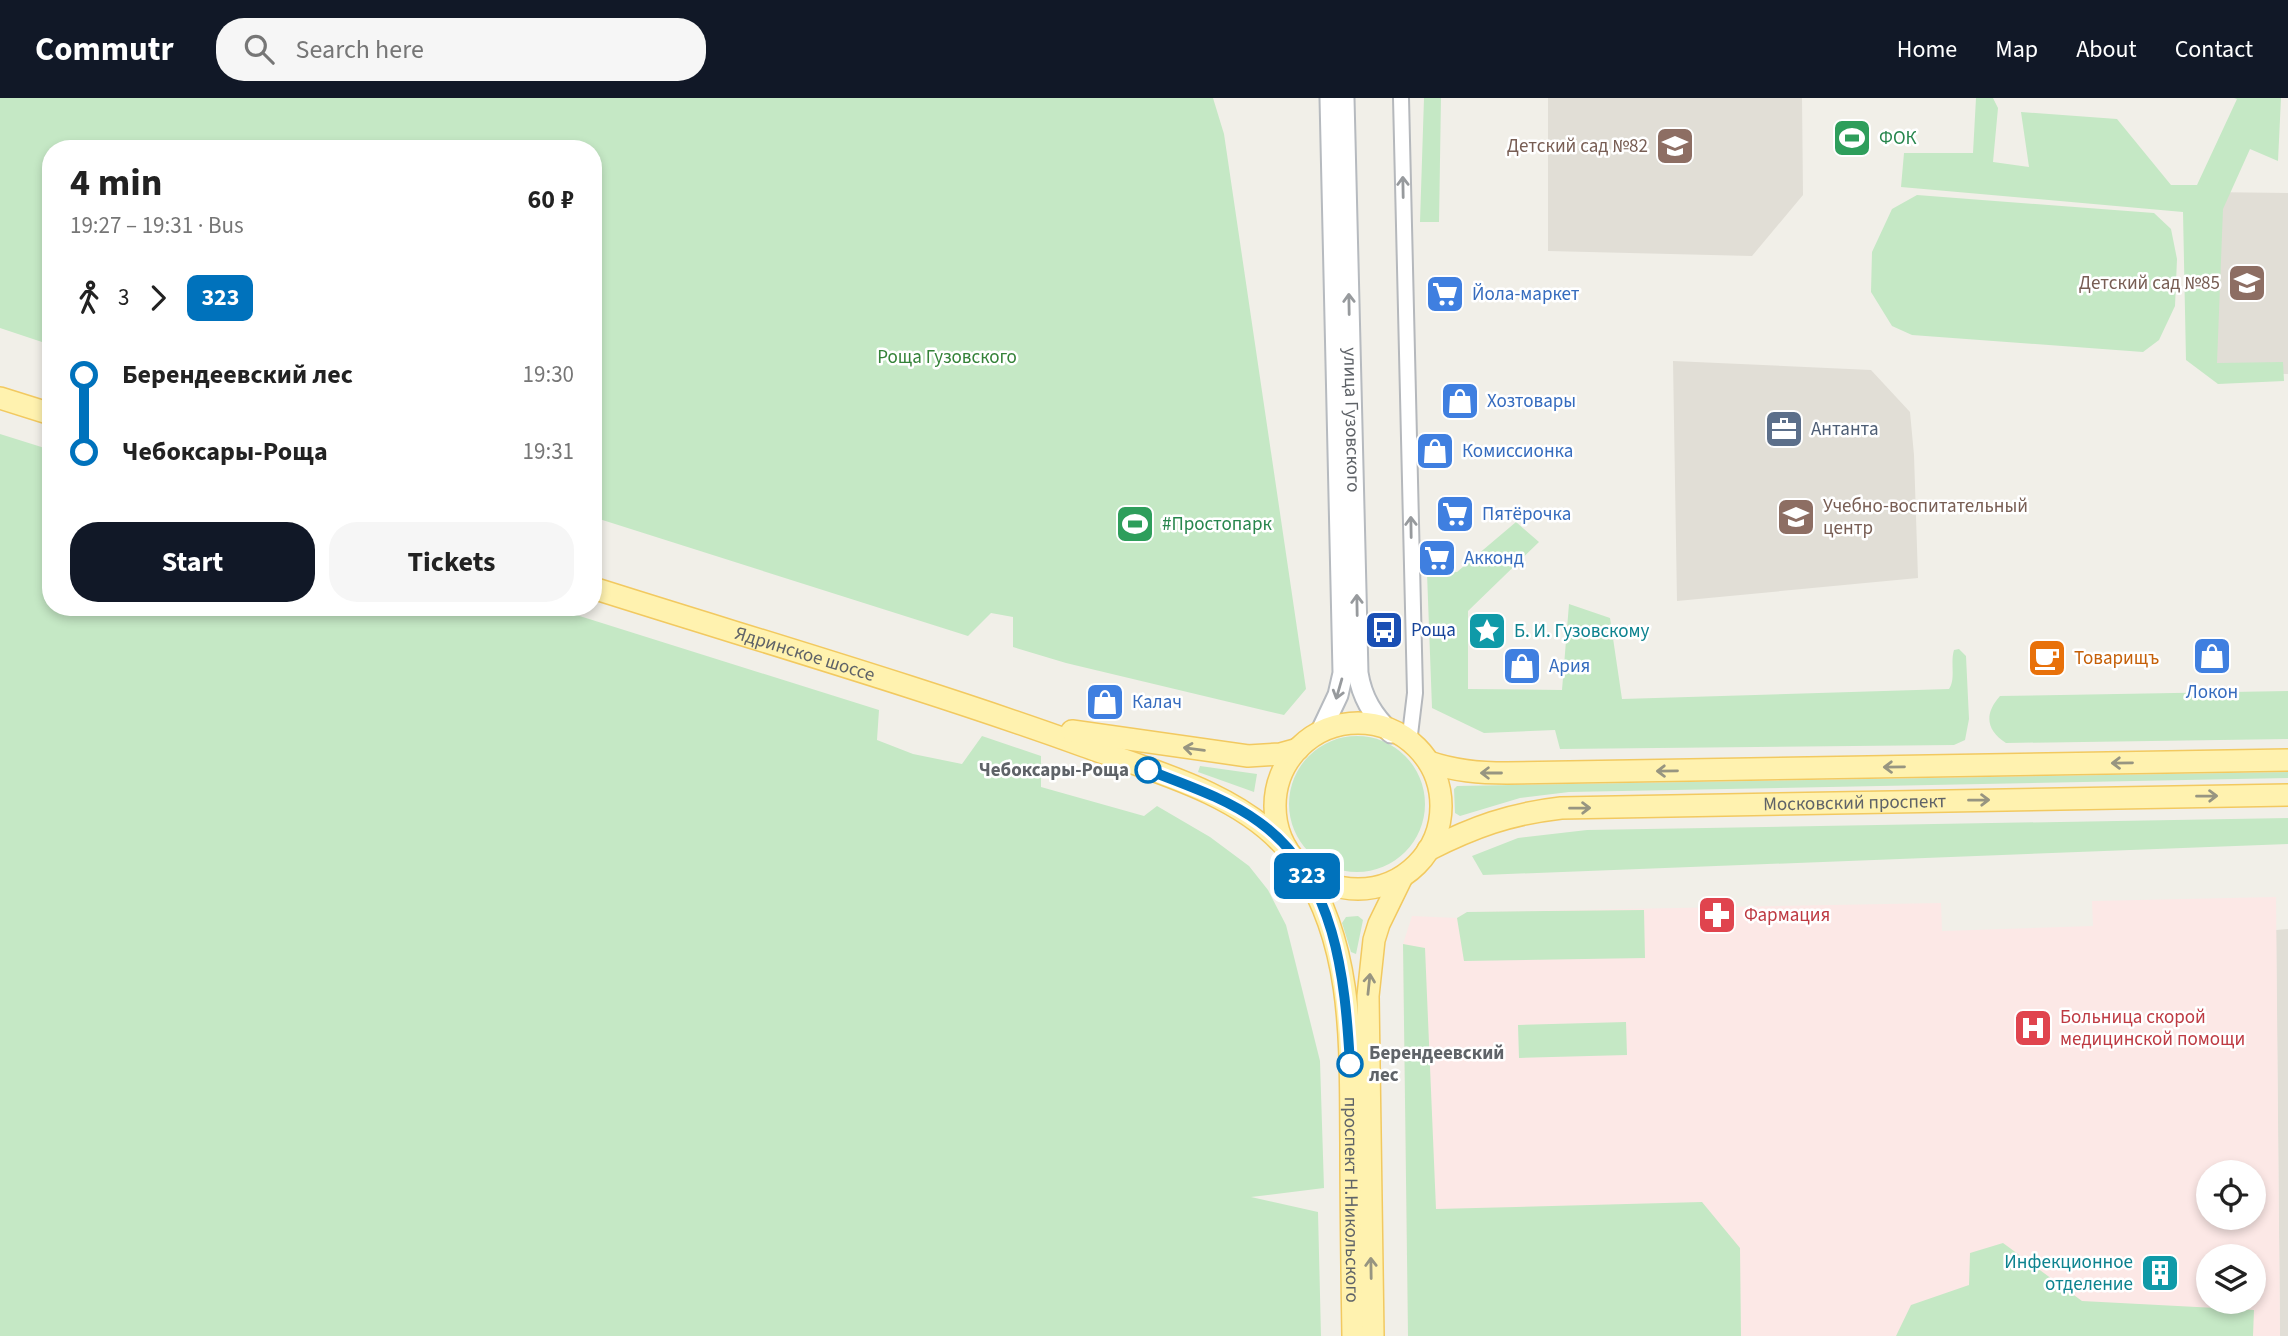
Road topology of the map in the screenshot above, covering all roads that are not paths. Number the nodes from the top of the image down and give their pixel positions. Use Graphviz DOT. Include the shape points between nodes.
graph roads {
  1 [pos="1329,98"];
  2 [pos="1344,98"];
  3 [pos="1401,98"];
  4 [pos="0,397"];
  5 [pos="42,411"];
  6 [pos="602,591"];
  7 [pos="1016,722"];
  8 [pos="1321,731"];
  9 [pos="1400,738"];
  10 [pos="1298,748"];
  11 [pos="2288,760"];
  12 [pos="1429,762"];
  13 [pos="2288,794"];
  14 [pos="1427,850"];
  15 [pos="1291,854"];
  16 [pos="1401,878"];
  17 [pos="1353,1336"];
  18 [pos="1373,1336"];
  1 -- 8 [label="main road, улица Гузовского, one-way" via="1343,673"];
  9 -- 2 [label="main road, улица Гузовского, one-way" via="1367,704 1358,673"];
  9 -- 3 [label="street, one-way" via="1415,693"];
  4 -- 5 [label="main road"];
  6 -- 7 [label="main road, Ядринское шоссе"];
  10 -- 7 [label="main road, Ядринское шоссе, one-way" via="1248,756"];
  7 -- 15 [label="main road, Ядринское шоссе" via="1202,791 1255,819"];
  8 -- 9 [label="main road" via="1362,724"];
  8 -- 10 [label="main road"];
  9 -- 12 [label="main road"];
  10 -- 15 [label="main road" via="1280,776 1273,803 1274,818"];
  11 -- 12 [label="main road, Московский проспект, one-way" via="1507,773 1472,773"];
  12 -- 14 [label="main road" via="1441,811"];
  14 -- 13 [label="main road, Московский проспект, one-way" via="1487,823 1561,808"];
  14 -- 16 [label="main road"];
  15 -- 16 [label="main road" via="1320,877 1345,888 1373,890"];
  15 -- 17 [label="main road, проспект Н.Никольского" via="1313,886 1335,940 1347,1005"];
  18 -- 16 [label="main road, проспект Н.Никольского, one-way" via="1368,996 1377,932"];
}
